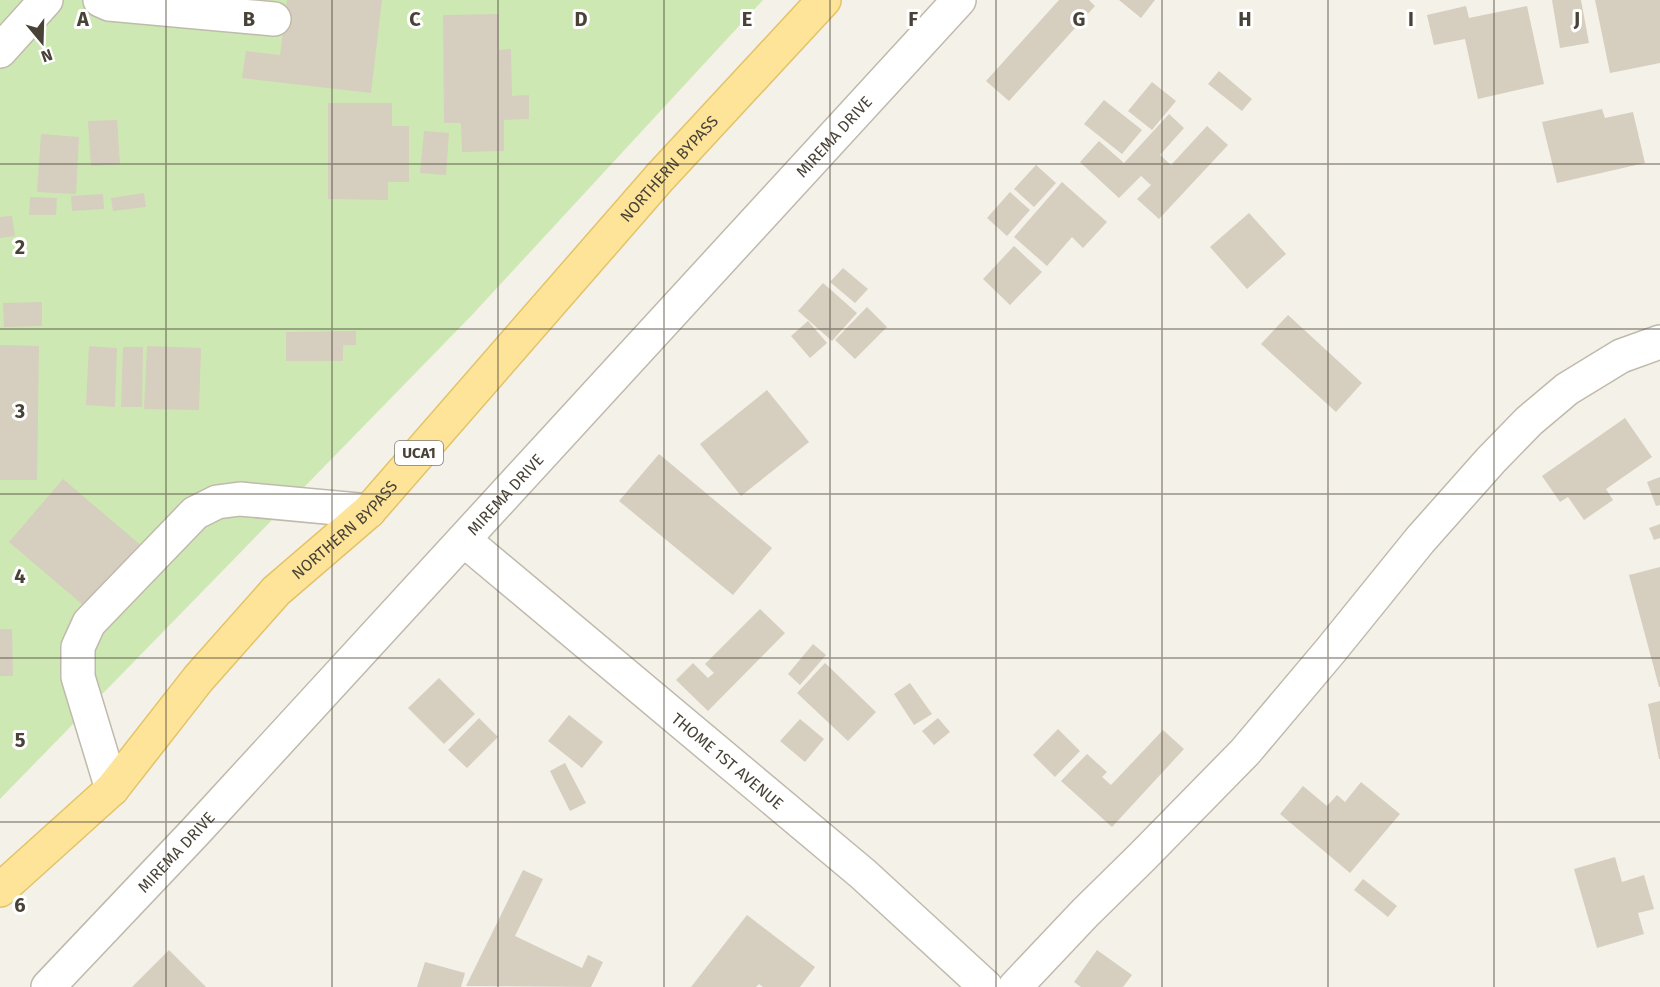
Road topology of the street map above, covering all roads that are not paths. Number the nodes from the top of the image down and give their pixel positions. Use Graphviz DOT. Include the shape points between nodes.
graph roads {
  1 [pos="46,0"];
  2 [pos="100,0"];
  3 [pos="824,0"];
  4 [pos="959,0"];
  5 [pos="274,19"];
  6 [pos="0,51"];
  7 [pos="1660,342"];
  8 [pos="369,511"];
  9 [pos="464,540"];
  10 [pos="112,789"];
  11 [pos="0,890"];
  12 [pos="48,987"];
  13 [pos="986,987"];
  14 [pos="1015,987"];
  1 -- 6 [label="street"];
  2 -- 5 [label="street"];
  3 -- 8 [label="main road, NORTHERN BYPASS / UCA1" via="660,177"];
  4 -- 9 [label="street, MIREMA DRIVE"];
  7 -- 14 [label="street" via="1621,356 1567,389 1529,421 1420,540 1245,752"];
  8 -- 10 [label="main road, NORTHERN BYPASS / UCA1" via="276,591 198,680"];
  8 -- 10 [label="street" via="240,499 216,502 195,513 89,623 78,647 78,677"];
  9 -- 12 [label="street, MIREMA DRIVE"];
  9 -- 13 [label="street, THOME 1ST AVENUE" via="863,874"];
  10 -- 11 [label="main road, NORTHERN BYPASS / UCA1"];
}
